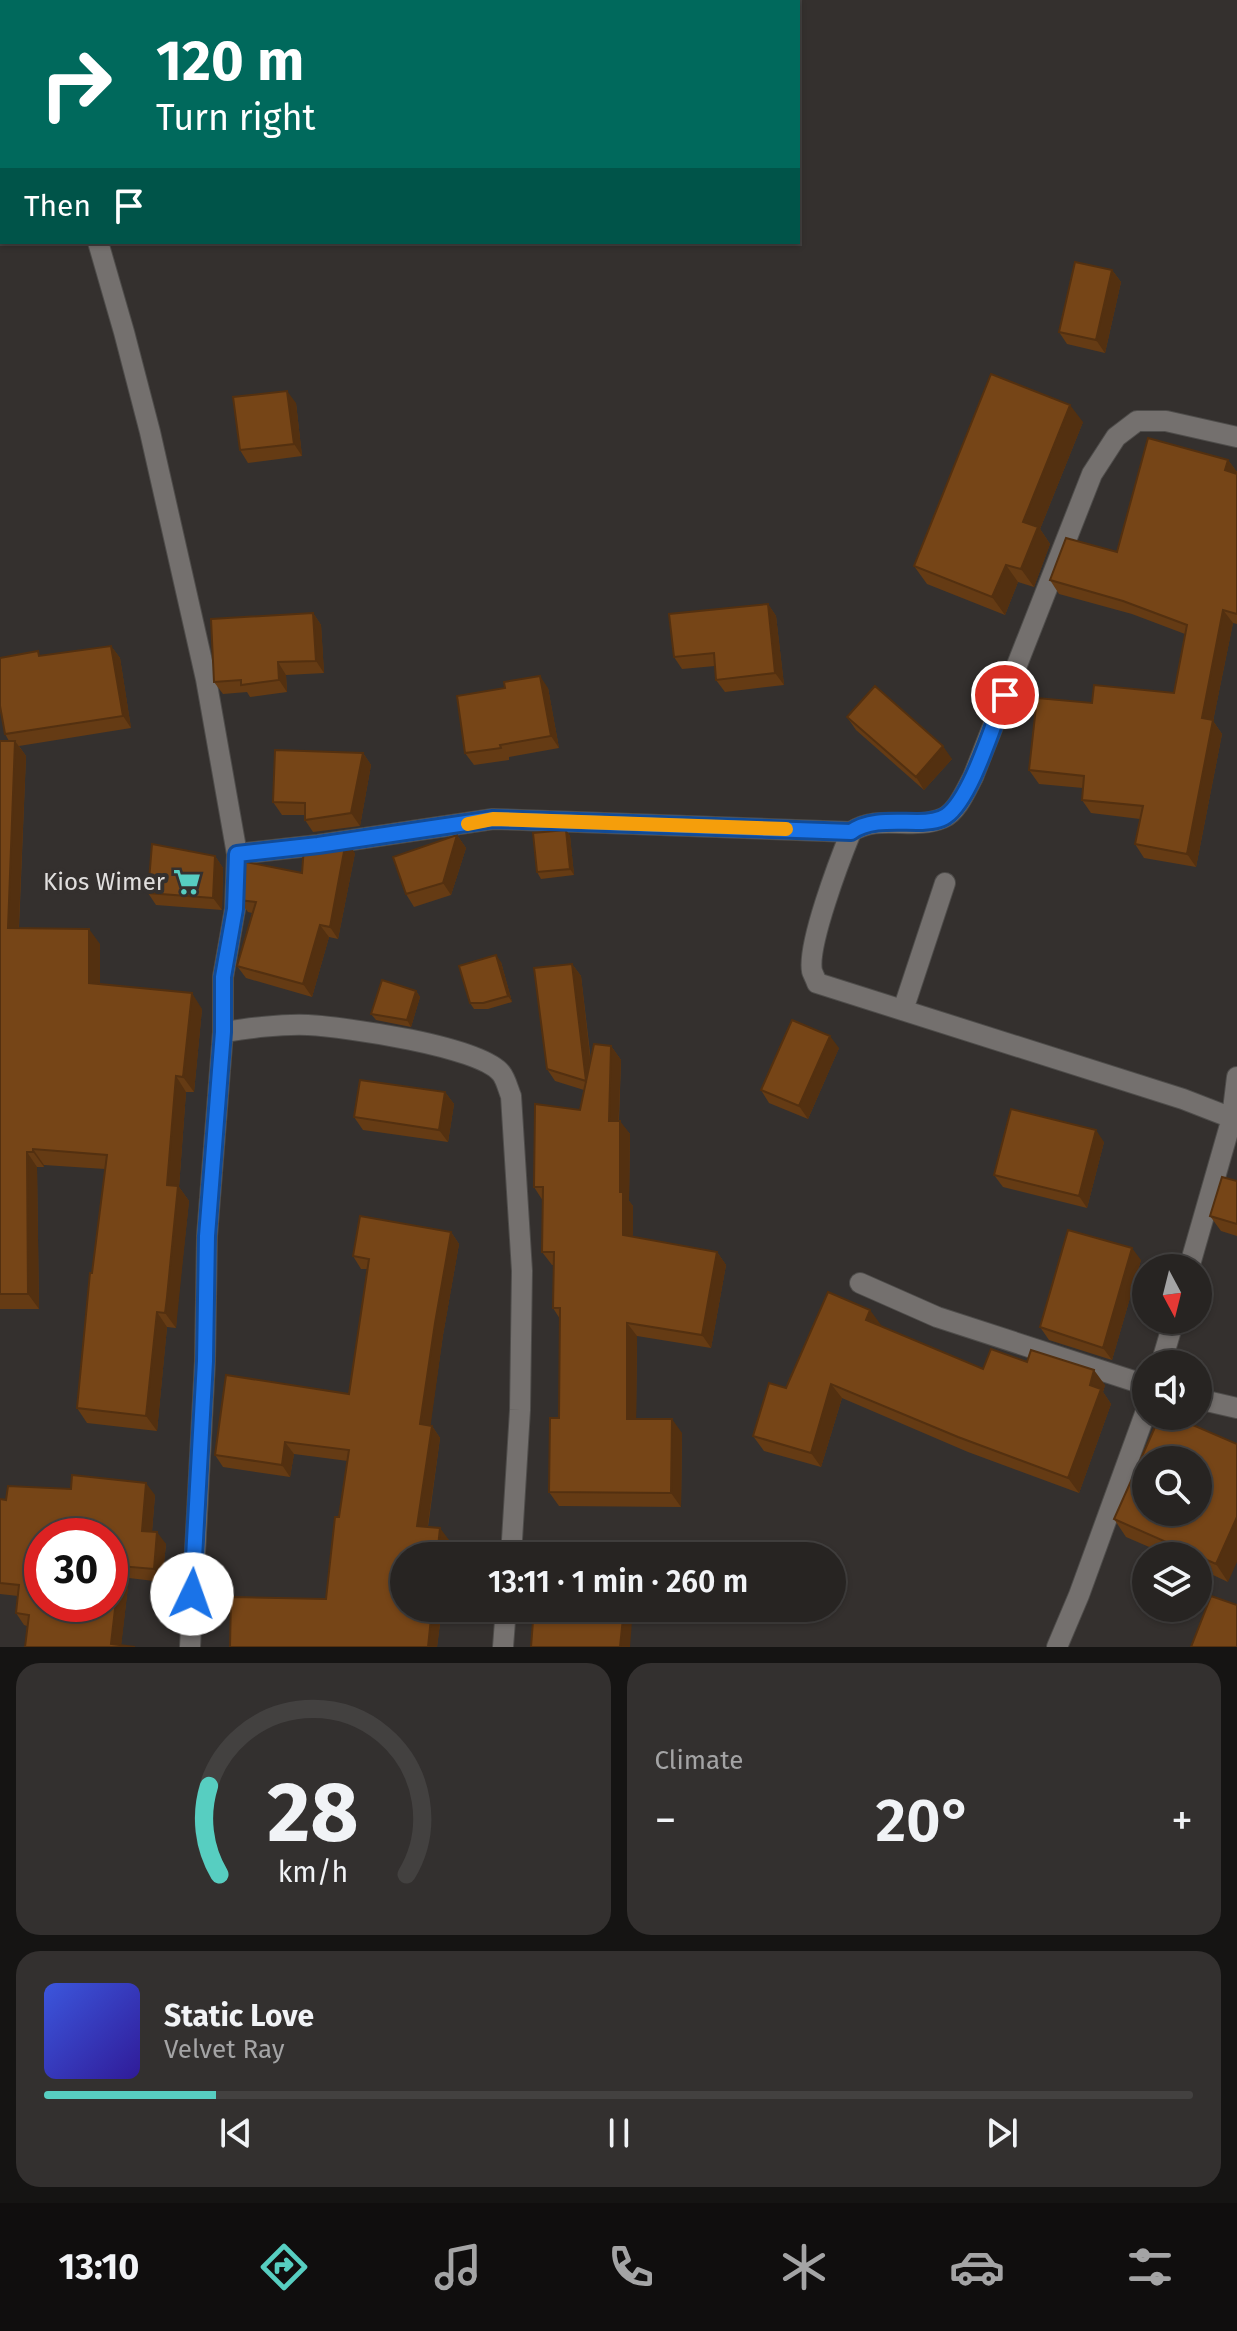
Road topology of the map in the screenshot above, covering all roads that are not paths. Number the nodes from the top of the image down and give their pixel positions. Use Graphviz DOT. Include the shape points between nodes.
graph roads {
  1 [pos="99,244"];
  2 [pos="1237,437"];
  3 [pos="851,832"];
  4 [pos="237,854"];
  5 [pos="945,883"];
  6 [pos="903,1010"];
  7 [pos="223,1032"];
  8 [pos="1237,1077"];
  9 [pos="1234,1119"];
  10 [pos="1193,1254"];
  11 [pos="860,1283"];
  12 [pos="1132,1380"];
  13 [pos="1212,1402"];
  14 [pos="1237,1408"];
  15 [pos="1139,1430"];
  16 [pos="512,1542"];
  17 [pos="505,1622"];
  18 [pos="190,1647"];
  19 [pos="503,1647"];
  20 [pos="1057,1647"];
  1 -- 4 [label="street" via="150,432 206,679"];
  2 -- 3 [label="street" via="1166,421 1137,421 1116,437 1092,474 961,799 946,817 860,825"];
  3 -- 4 [label="street" via="493,819"];
  3 -- 6 [label="street" via="818,929 813,972 817,983"];
  4 -- 7 [label="street" via="235,909 223,977"];
  5 -- 6 [label="street"];
  6 -- 9 [label="street"];
  7 -- 16 [label="street" via="309,1025 362,1031 475,1056 501,1073 511,1096 522,1271"];
  7 -- 18 [label="street" via="207,1236"];
  8 -- 9 [label="street"];
  9 -- 10 [label="street"];
  11 -- 12 [label="street" via="937,1317"];
  13 -- 14 [label="street"];
  15 -- 20 [label="street"];
  17 -- 19 [label="street"];
}
